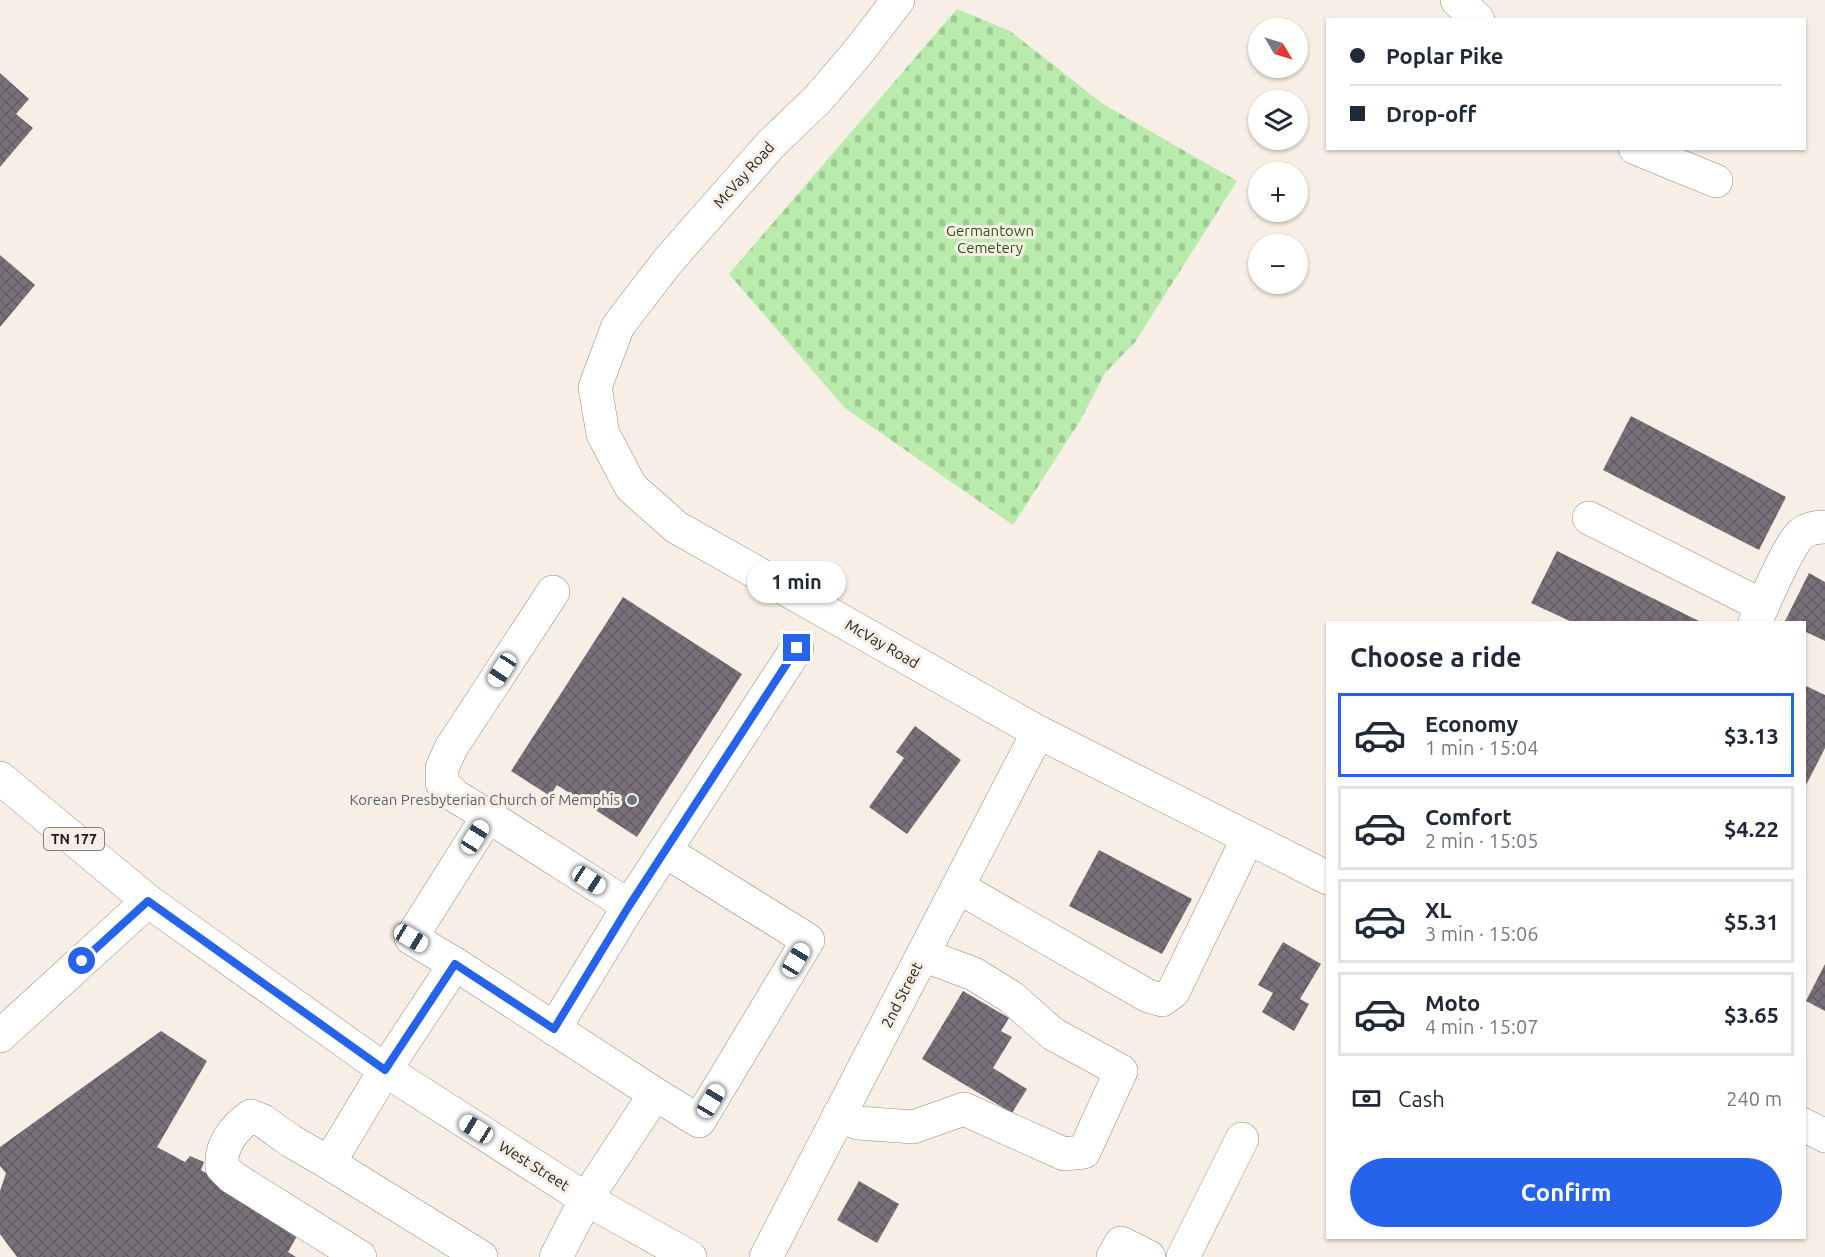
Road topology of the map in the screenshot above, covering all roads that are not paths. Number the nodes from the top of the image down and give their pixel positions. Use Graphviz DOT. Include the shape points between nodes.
graph roads {
  1 [pos="898,0"];
  2 [pos="1457,0"];
  3 [pos="1476,18"];
  4 [pos="1640,150"];
  5 [pos="1716,181"];
  6 [pos="1589,518"];
  7 [pos="1825,527"];
  8 [pos="552,592"];
  9 [pos="1759,614"];
  10 [pos="797,648"];
  11 [pos="1038,732"];
  12 [pos="0,778"];
  13 [pos="488,816"];
  14 [pos="1248,838"];
  15 [pos="665,851"];
  16 [pos="1326,877"];
  17 [pos="958,887"];
  18 [pos="148,901"];
  19 [pos="629,906"];
  20 [pos="923,955"];
  21 [pos="455,964"];
  22 [pos="554,1029"];
  23 [pos="0,1036"];
  24 [pos="385,1070"];
  25 [pos="655,1094"];
  26 [pos="839,1115"];
  27 [pos="1806,1126"];
  28 [pos="1825,1136"];
  29 [pos="1242,1139"];
  30 [pos="329,1163"];
  31 [pos="586,1199"];
  32 [pos="360,1257"];
  33 [pos="481,1257"];
  34 [pos="556,1257"];
  35 [pos="690,1257"];
  36 [pos="766,1257"];
  37 [pos="1113,1257"];
  38 [pos="1149,1257"];
  39 [pos="1183,1257"];
  1 -- 11 [label="street, McVay Road" via="818,99 771,144 668,261 618,326 594,387 603,434 631,488 676,527"];
  2 -- 3 [label="street"];
  4 -- 5 [label="street"];
  6 -- 9 [label="street"];
  7 -- 9 [label="street" via="1814,527 1801,534 1791,547"];
  8 -- 13 [label="street" via="442,768 442,783"];
  10 -- 15 [label="street"];
  11 -- 14 [label="street, McVay Road"];
  11 -- 17 [label="street, 2nd Street"];
  12 -- 18 [label="street, TN 177"];
  13 -- 19 [label="street"];
  13 -- 21 [label="street" via="411,938"];
  14 -- 16 [label="street, McVay Road"];
  14 -- 17 [label="street" via="1173,992 1162,1000 1148,996"];
  15 -- 19 [label="street"];
  15 -- 25 [label="street" via="808,940 699,1121"];
  17 -- 20 [label="street, 2nd Street"];
  18 -- 23 [label="street"];
  18 -- 24 [label="street, West Street / TN 177"];
  19 -- 22 [label="street"];
  20 -- 26 [label="street, 2nd Street"];
  20 -- 26 [label="street" via="974,974 1011,997 1053,1034 1121,1071 1084,1152 1064,1154 964,1109 913,1126 858,1123"];
  21 -- 22 [label="street"];
  21 -- 24 [label="street"];
  22 -- 25 [label="street"];
  24 -- 30 [label="street"];
  24 -- 31 [label="street, West Street / TN 177"];
  25 -- 31 [label="street"];
  26 -- 36 [label="street, 2nd Street"];
  27 -- 28 [label="street"];
  29 -- 39 [label="street"];
  30 -- 32 [label="street" via="251,1116 231,1134 221,1155 222,1167 232,1177"];
  30 -- 33 [label="street"];
  31 -- 34 [label="street"];
  31 -- 35 [label="street, West Street / TN 177"];
  37 -- 38 [label="street" via="1120,1243"];
}
